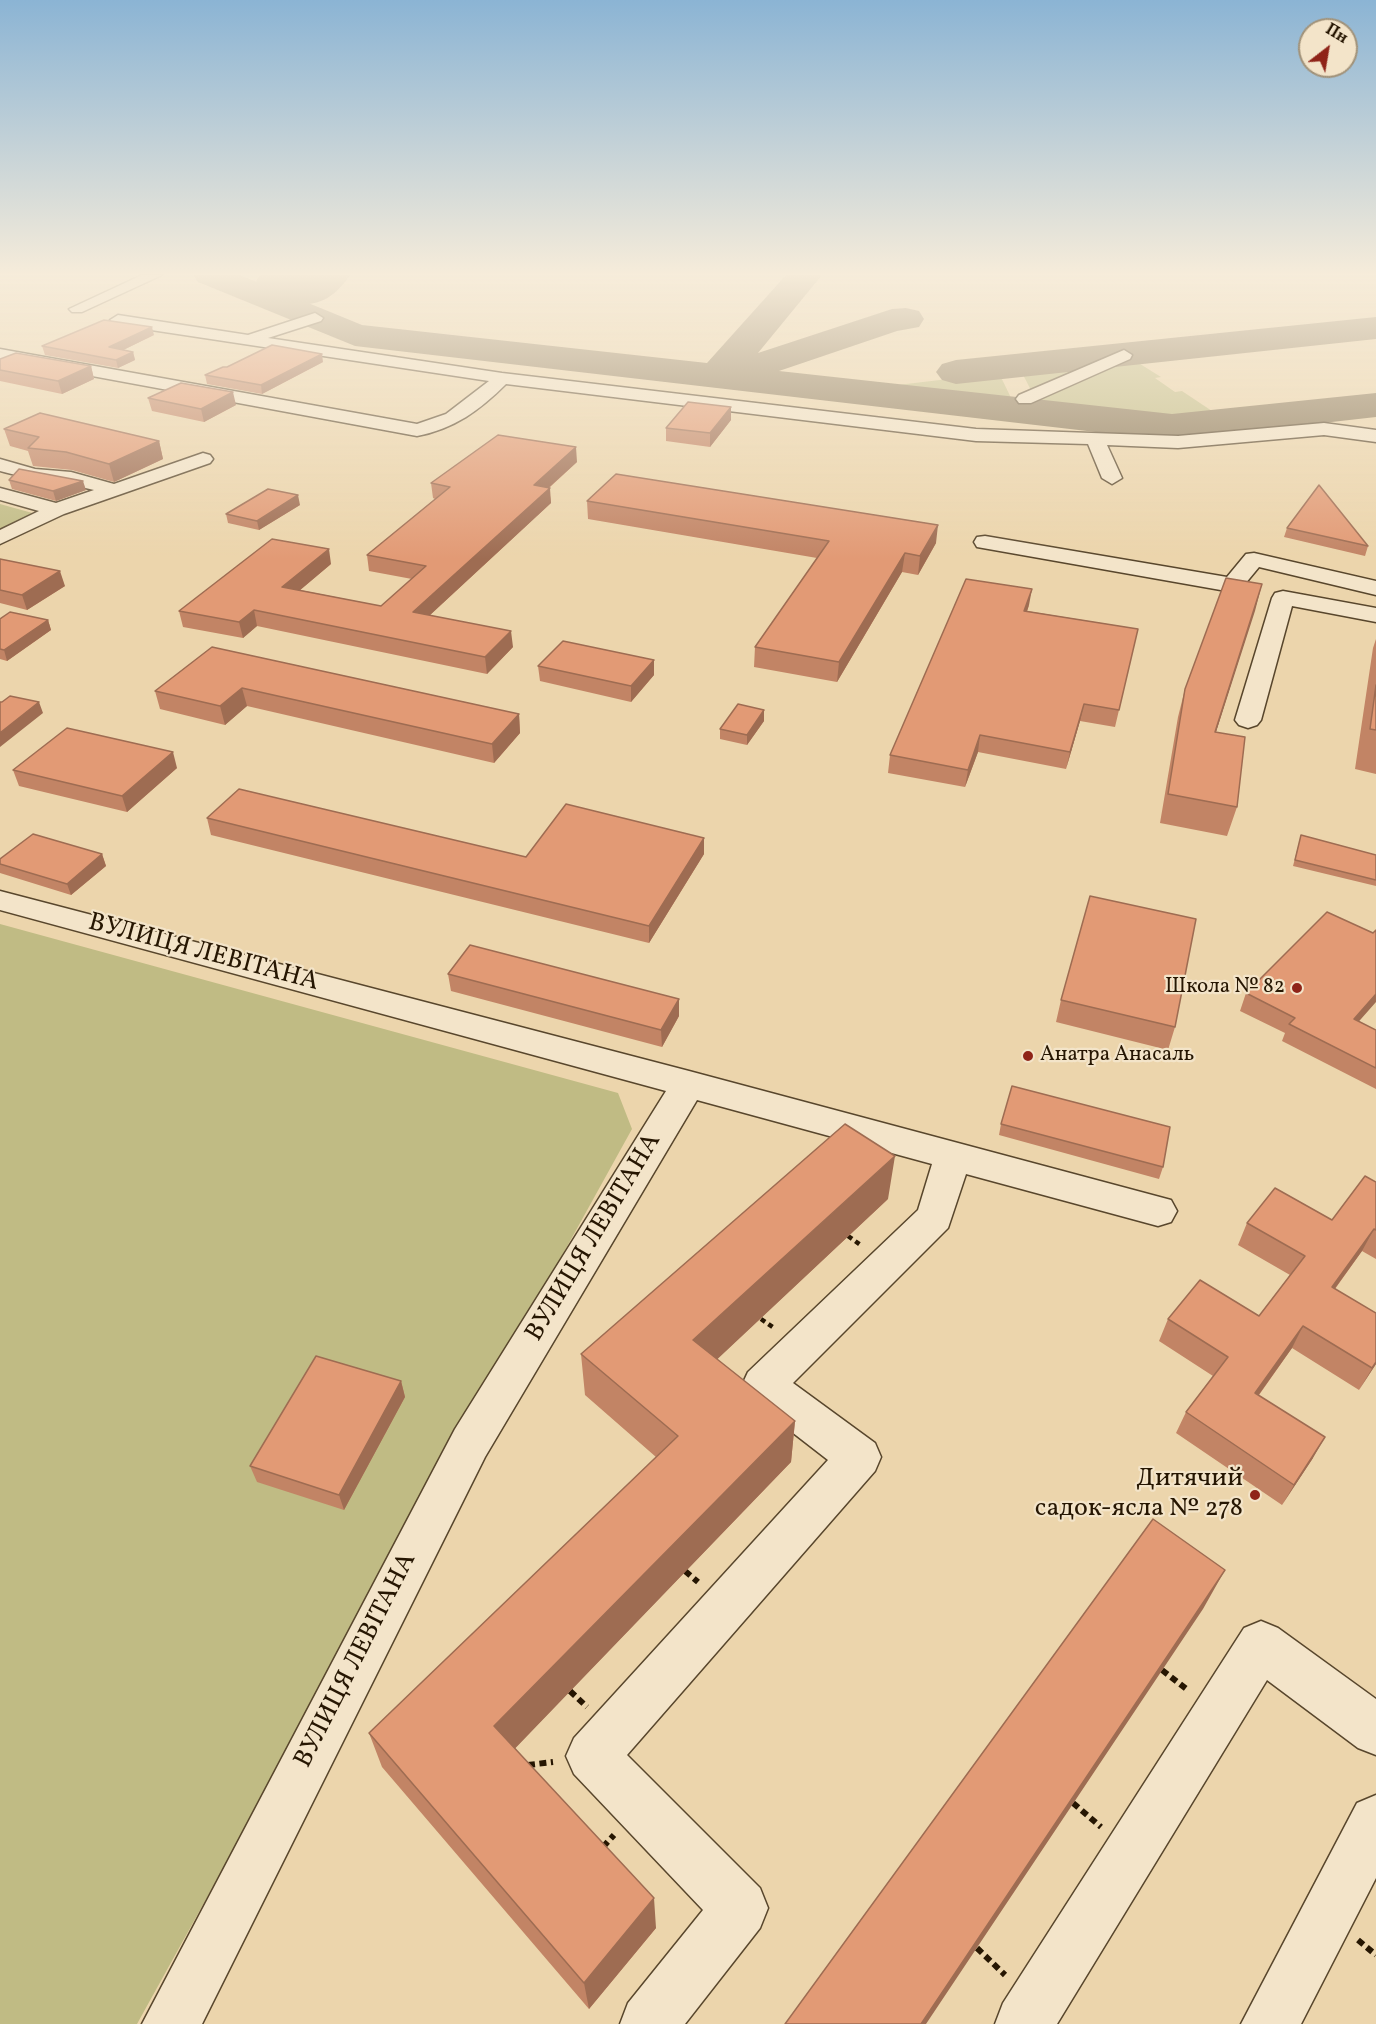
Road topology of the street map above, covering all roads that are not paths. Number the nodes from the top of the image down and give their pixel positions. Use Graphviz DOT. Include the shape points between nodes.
graph roads {
  1 [pos="85,369"];
  2 [pos="446,369"];
  3 [pos="551,369"];
  4 [pos="1091,369"];
  5 [pos="502,378"];
  6 [pos="538,382"];
  7 [pos="1025,399"];
  8 [pos="1369,417"];
  9 [pos="1355,431"];
  10 [pos="1376,436"];
  11 [pos="1095,439"];
  12 [pos="1334,448"];
  13 [pos="203,459"];
  14 [pos="0,465"];
  15 [pos="1112,478"];
  16 [pos="115,490"];
  17 [pos="0,494"];
  18 [pos="57,510"];
  19 [pos="983,533"];
  20 [pos="0,538"];
  21 [pos="1243,573"];
  22 [pos="1376,588"];
  23 [pos="1277,590"];
  24 [pos="1339,598"];
  25 [pos="1376,615"];
  26 [pos="1248,720"];
  27 [pos="0,900"];
  28 [pos="689,1083"];
  29 [pos="953,1156"];
  30 [pos="1158,1211"];
  31 [pos="1376,1730"];
  32 [pos="1376,1822"];
  33 [pos="171,2024"];
  34 [pos="649,2024"];
  35 [pos="1024,2024"];
  36 [pos="1270,2024"];
  1 -- 5 [label="street" via="417,430 453,418"];
  2 -- 5 [label="street"];
  3 -- 6 [label="street"];
  4 -- 7 [label="street"];
  5 -- 6 [label="street"];
  6 -- 11 [label="street" via="976,435 1046,429"];
  8 -- 9 [label="street"];
  9 -- 10 [label="street"];
  9 -- 11 [label="street" via="1310,429 1178,442"];
  9 -- 12 [label="street"];
  11 -- 15 [label="street"];
  13 -- 16 [label="street"];
  14 -- 16 [label="street"];
  16 -- 18 [label="street"];
  17 -- 18 [label="street"];
  18 -- 20 [label="street"];
  19 -- 21 [label="street" via="1232,585"];
  21 -- 22 [label="street" via="1254,559"];
  21 -- 23 [label="street"];
  23 -- 24 [label="street"];
  23 -- 25 [label="street"];
  23 -- 26 [label="street"];
  27 -- 28 [label="street, ВУЛИЦЯ ЛЕВІТАНА"];
  28 -- 29 [label="street"];
  28 -- 33 [label="street, ВУЛИЦЯ ЛЕВІТАНА" via="470,1443"];
  29 -- 30 [label="street"];
  29 -- 34 [label="street" via="935,1217 763,1384 859,1457 592,1756 740,1908"];
  31 -- 35 [label="street" via="1261,1645"];
  32 -- 36 [label="street"];
}
